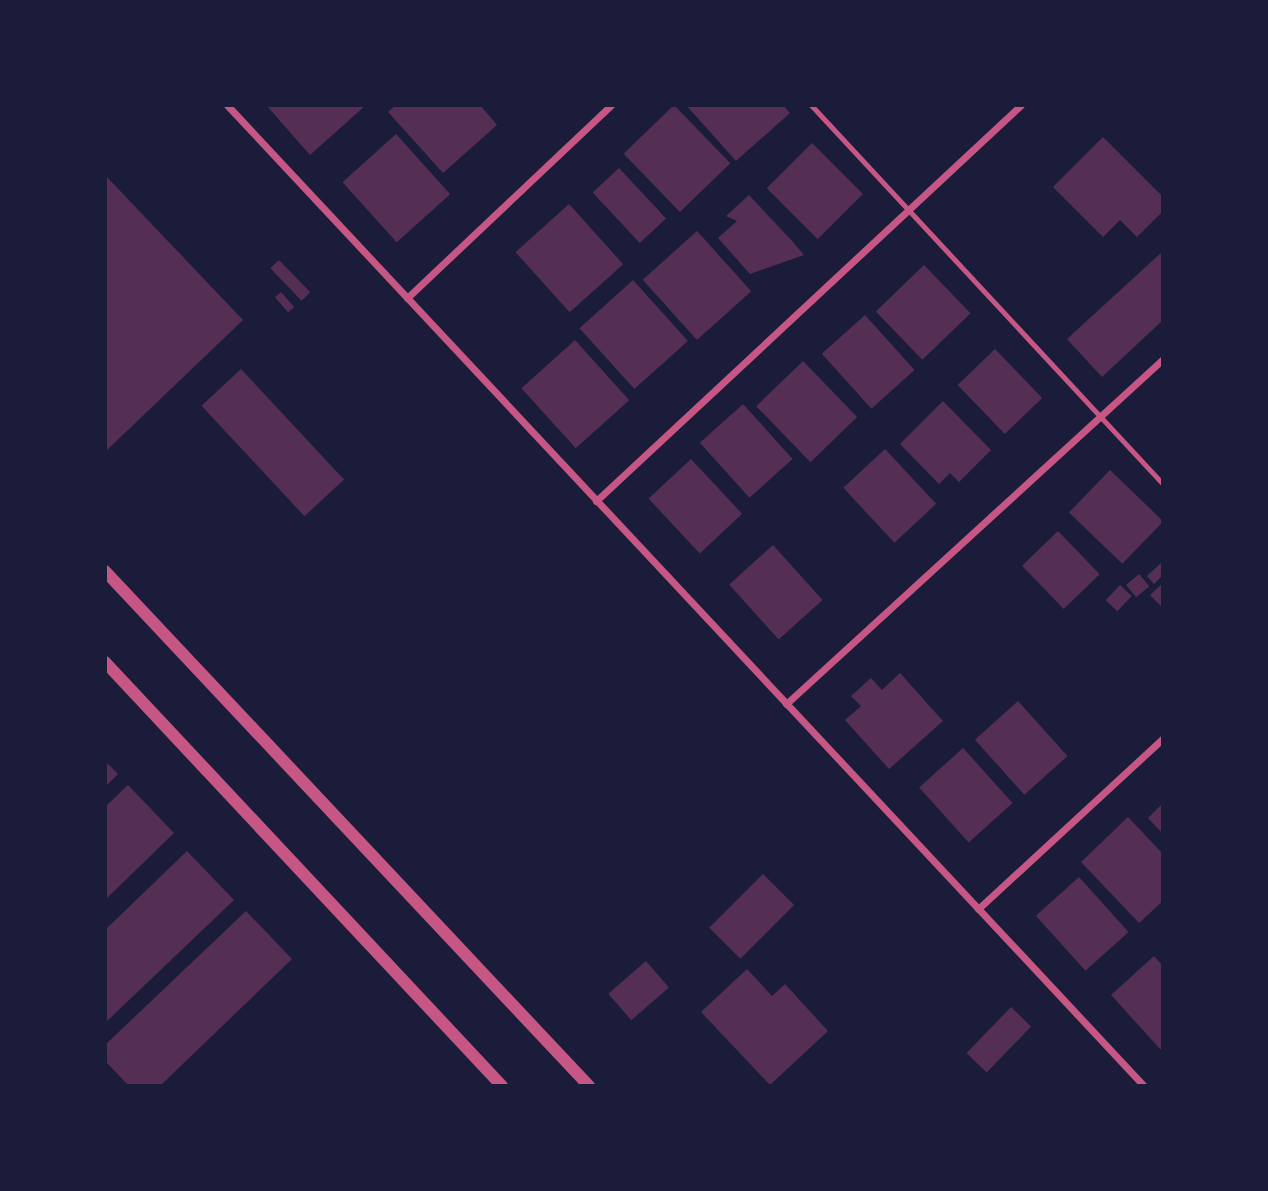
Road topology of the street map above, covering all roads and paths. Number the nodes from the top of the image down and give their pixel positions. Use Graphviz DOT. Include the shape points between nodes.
graph roads {
  1 [pos="226,105"];
  2 [pos="611,105"];
  3 [pos="811,105"];
  4 [pos="1021,105"];
  5 [pos="909,209"];
  6 [pos="407,298"];
  7 [pos="1163,359"];
  8 [pos="1102,418"];
  9 [pos="1163,484"];
  10 [pos="596,501"];
  11 [pos="105,570"];
  12 [pos="105,662"];
  13 [pos="786,704"];
  14 [pos="1163,738"];
  15 [pos="978,909"];
  16 [pos="502,1086"];
  17 [pos="589,1086"];
  18 [pos="1144,1086"];
  1 -- 6 [label="street"];
  2 -- 6 [label="street"];
  3 -- 5 [label="lane"];
  4 -- 5 [label="street"];
  5 -- 8 [label="lane"];
  5 -- 10 [label="street"];
  6 -- 10 [label="street"];
  7 -- 8 [label="street"];
  8 -- 9 [label="lane"];
  8 -- 13 [label="street"];
  10 -- 13 [label="street"];
  11 -- 17 [label="street"];
  12 -- 16 [label="street"];
  13 -- 15 [label="street"];
  14 -- 15 [label="street"];
  15 -- 18 [label="street"];
}
